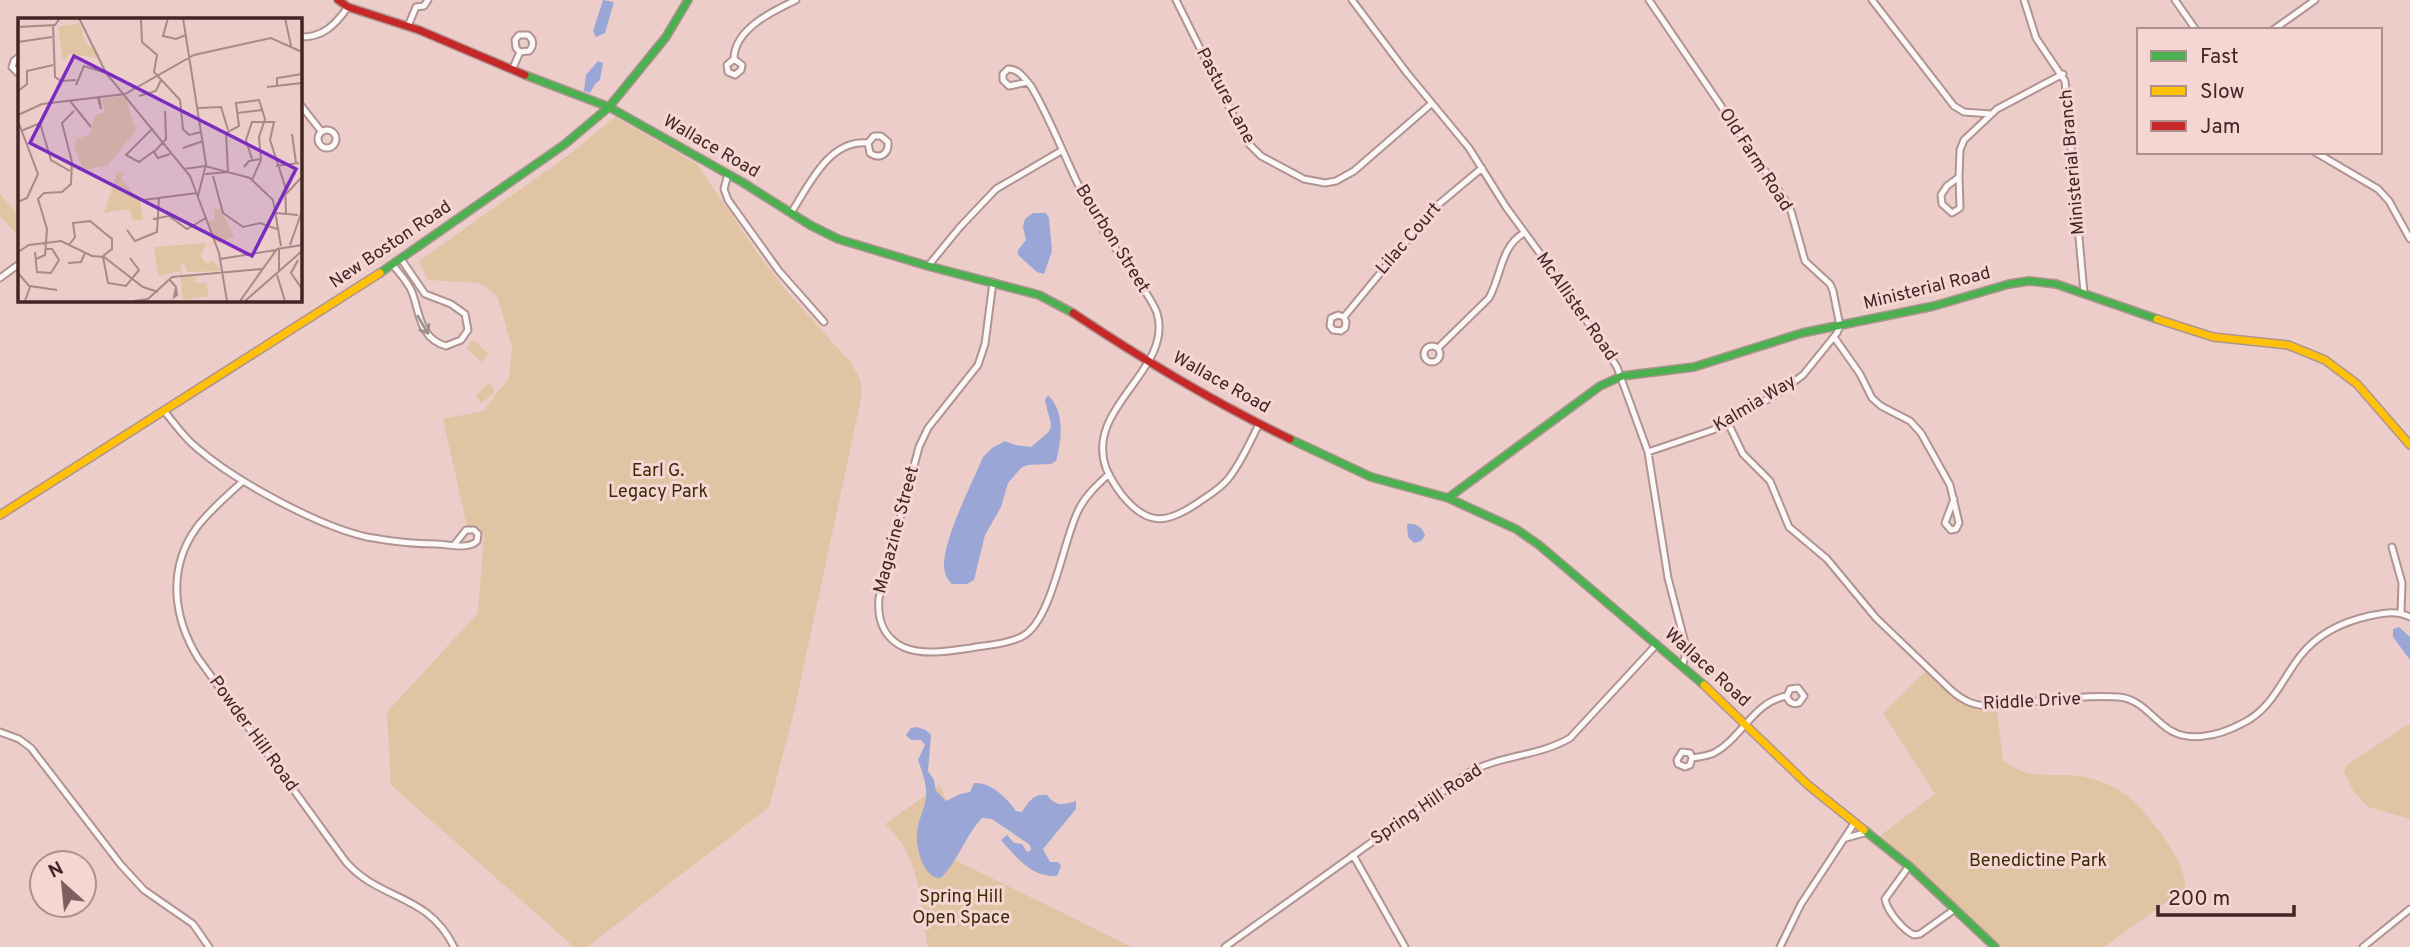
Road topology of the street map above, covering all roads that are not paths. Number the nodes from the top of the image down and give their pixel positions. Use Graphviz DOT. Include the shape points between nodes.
graph roads {
  1 [pos="338,0"];
  2 [pos="428,0"];
  3 [pos="688,0"];
  4 [pos="796,0"];
  5 [pos="1177,0"];
  6 [pos="1352,0"];
  7 [pos="1649,0"];
  8 [pos="1872,0"];
  9 [pos="2024,0"];
  10 [pos="2175,0"];
  11 [pos="2315,0"];
  12 [pos="410,1"];
  13 [pos="348,6"];
  14 [pos="416,7"];
  15 [pos="408,26"];
  16 [pos="2195,28"];
  17 [pos="2276,28"];
  18 [pos="301,37"];
  19 [pos="520,52"];
  20 [pos="18,58"];
  21 [pos="734,59"];
  22 [pos="512,70"];
  23 [pos="18,73"];
  24 [pos="2063,74"];
  25 [pos="1028,82"];
  26 [pos="1431,104"];
  27 [pos="301,106"];
  28 [pos="609,107"];
  29 [pos="1992,114"];
  30 [pos="321,131"];
  31 [pos="868,143"];
  32 [pos="1061,151"];
  33 [pos="2319,154"];
  34 [pos="1482,168"];
  35 [pos="728,174"];
  36 [pos="1959,177"];
  37 [pos="790,213"];
  38 [pos="1524,233"];
  39 [pos="2410,239"];
  40 [pos="401,259"];
  41 [pos="18,265"];
  42 [pos="393,265"];
  43 [pos="928,266"];
  44 [pos="0,278"];
  45 [pos="993,282"];
  46 [pos="2084,293"];
  47 [pos="1344,317"];
  48 [pos="824,322"];
  49 [pos="1840,326"];
  50 [pos="1834,337"];
  51 [pos="1438,348"];
  52 [pos="1149,361"];
  53 [pos="1622,376"];
  54 [pos="164,412"];
  55 [pos="1728,423"];
  56 [pos="1259,424"];
  57 [pos="2410,444"];
  58 [pos="1648,452"];
  59 [pos="1109,474"];
  60 [pos="243,481"];
  61 [pos="1448,498"];
  62 [pos="1954,499"];
  63 [pos="0,515"];
  64 [pos="454,545"];
  65 [pos="2392,547"];
  66 [pos="2401,612"];
  67 [pos="2410,617"];
  68 [pos="1657,644"];
  69 [pos="1682,666"];
  70 [pos="1787,696"];
  71 [pos="1745,724"];
  72 [pos="0,732"];
  73 [pos="1692,758"];
  74 [pos="1855,822"];
  75 [pos="1868,832"];
  76 [pos="1846,838"];
  77 [pos="1353,855"];
  78 [pos="1909,866"];
  79 [pos="1955,909"];
  80 [pos="2410,909"];
  81 [pos="209,947"];
  82 [pos="454,947"];
  83 [pos="1225,947"];
  84 [pos="1405,947"];
  85 [pos="1780,947"];
  86 [pos="1994,947"];
  87 [pos="2363,947"];
  1 -- 13 [label="street, Wallace Road"];
  2 -- 14 [label="street"];
  3 -- 28 [label="street, New Boston Road" via="657,49"];
  4 -- 21 [label="street" via="753,26 735,48"];
  5 -- 26 [label="street, Pasture Lane" via="1246,141 1261,156 1304,179 1325,183 1346,177"];
  6 -- 26 [label="street, McAllister Road"];
  7 -- 49 [label="street, Old Farm Road" via="1787,203 1805,261 1832,287"];
  8 -- 29 [label="street" via="1954,106 1964,112"];
  9 -- 24 [label="street, Ministerial Branch" via="2036,38"];
  10 -- 16 [label="street"];
  11 -- 17 [label="street"];
  12 -- 14 [label="street"];
  13 -- 15 [label="street, Wallace Road"];
  13 -- 18 [label="street" via="324,33"];
  14 -- 15 [label="street"];
  15 -- 22 [label="street, Wallace Road"];
  19 -- 22 [label="street"];
  20 -- 23 [label="street" via="12,67"];
  22 -- 28 [label="street, Wallace Road"];
  24 -- 29 [label="street"];
  24 -- 46 [label="street, Ministerial Branch"];
  25 -- 32 [label="street, Bourbon Street"];
  26 -- 34 [label="street, McAllister Road"];
  27 -- 30 [label="street"];
  28 -- 35 [label="street, Wallace Road"];
  28 -- 40 [label="street, New Boston Road" via="565,144"];
  29 -- 36 [label="street" via="1962,143"];
  31 -- 31 [label="street" via="873,155 883,155 888,149 881,136"];
  31 -- 37 [label="street" via="836,151"];
  32 -- 43 [label="street" via="996,189"];
  32 -- 52 [label="street, Bourbon Street" via="1092,212 1157,314 1156,345"];
  33 -- 39 [label="street" via="2382,193"];
  34 -- 38 [label="street, McAllister Road"];
  34 -- 47 [label="street, Lilac Court" via="1433,209"];
  35 -- 37 [label="street, Wallace Road"];
  35 -- 48 [label="street" via="724,189 728,200 779,271"];
  36 -- 36 [label="street" via="1941,195 1942,204 1952,213 1959,208"];
  37 -- 43 [label="street, Wallace Road" via="838,239"];
  38 -- 51 [label="street" via="1507,248 1489,298"];
  38 -- 53 [label="street, McAllister Road"];
  40 -- 42 [label="street, New Boston Road"];
  42 -- 40 [label="street, one-way" via="412,292 417,314 430,337 446,346 464,338 468,330 465,314 425,294"];
  41 -- 44 [label="street"];
  42 -- 54 [label="street, New Boston Road"];
  43 -- 45 [label="street, Wallace Road"];
  45 -- 52 [label="street, Wallace Road" via="1054,302"];
  45 -- 59 [label="street, Magazine Street" via="978,365 928,428 919,447 879,598 883,629 908,649 930,652 993,645 1024,635 1044,610 1077,513"];
  46 -- 49 [label="street, Ministerial Road" via="2045,282 2019,282"];
  46 -- 57 [label="street, Ministerial Road" via="2202,335 2287,345 2322,358 2357,382"];
  49 -- 50 [label="street, Kalmia Way"];
  49 -- 53 [label="street, Ministerial Road" via="1780,339 1694,367"];
  50 -- 55 [label="street, Kalmia Way" via="1795,382"];
  50 -- 62 [label="street" via="1872,398 1918,428"];
  52 -- 56 [label="street, Wallace Road"];
  52 -- 59 [label="street" via="1108,424 1103,445"];
  53 -- 58 [label="street, McAllister Road"];
  53 -- 61 [label="street, Ministerial Road" via="1600,386"];
  54 -- 60 [label="street" via="197,448"];
  54 -- 63 [label="street, New Boston Road"];
  55 -- 58 [label="street, Kalmia Way"];
  55 -- 66 [label="street, Riddle Drive" via="1743,454 1770,481 1789,527 1835,567 1880,622 1952,691 1975,705 2121,697 2142,706 2174,733 2206,735 2242,724 2259,712 2300,656 2323,634 2358,619"];
  56 -- 59 [label="street" via="1229,479 1176,516 1155,520 1144,516 1128,503"];
  56 -- 61 [label="street, Wallace Road" via="1371,477"];
  58 -- 69 [label="street, McAllister Road" via="1668,578 1685,642"];
  60 -- 64 [label="street" via="349,532"];
  60 -- 82 [label="street, Powder Hill Road" via="196,528 182,556 176,588 185,635 346,862 370,883 423,909"];
  61 -- 68 [label="street, Wallace Road" via="1526,535"];
  62 -- 62 [label="street" via="1959,523 1951,530 1945,521"];
  64 -- 64 [label="street" via="474,545 478,534 466,530"];
  65 -- 66 [label="street" via="2402,583"];
  66 -- 67 [label="street"];
  68 -- 69 [label="street, Wallace Road"];
  68 -- 77 [label="street, Spring Hill Road" via="1570,738 1470,772"];
  69 -- 71 [label="street, Wallace Road"];
  70 -- 71 [label="street" via="1768,702"];
  71 -- 73 [label="street" via="1717,750"];
  71 -- 74 [label="street, Wallace Road"];
  72 -- 81 [label="street" via="31,748 121,864 145,890 193,924"];
  74 -- 75 [label="street, Wallace Road"];
  74 -- 76 [label="street"];
  75 -- 76 [label="street"];
  75 -- 78 [label="street, Wallace Road"];
  76 -- 85 [label="street" via="1801,904"];
  77 -- 83 [label="street, Spring Hill Road"];
  77 -- 84 [label="street"];
  78 -- 79 [label="street, Wallace Road"];
  78 -- 79 [label="street" via="1885,899 1909,933 1920,934"];
  79 -- 86 [label="street, Wallace Road"];
  80 -- 87 [label="street"];
}
